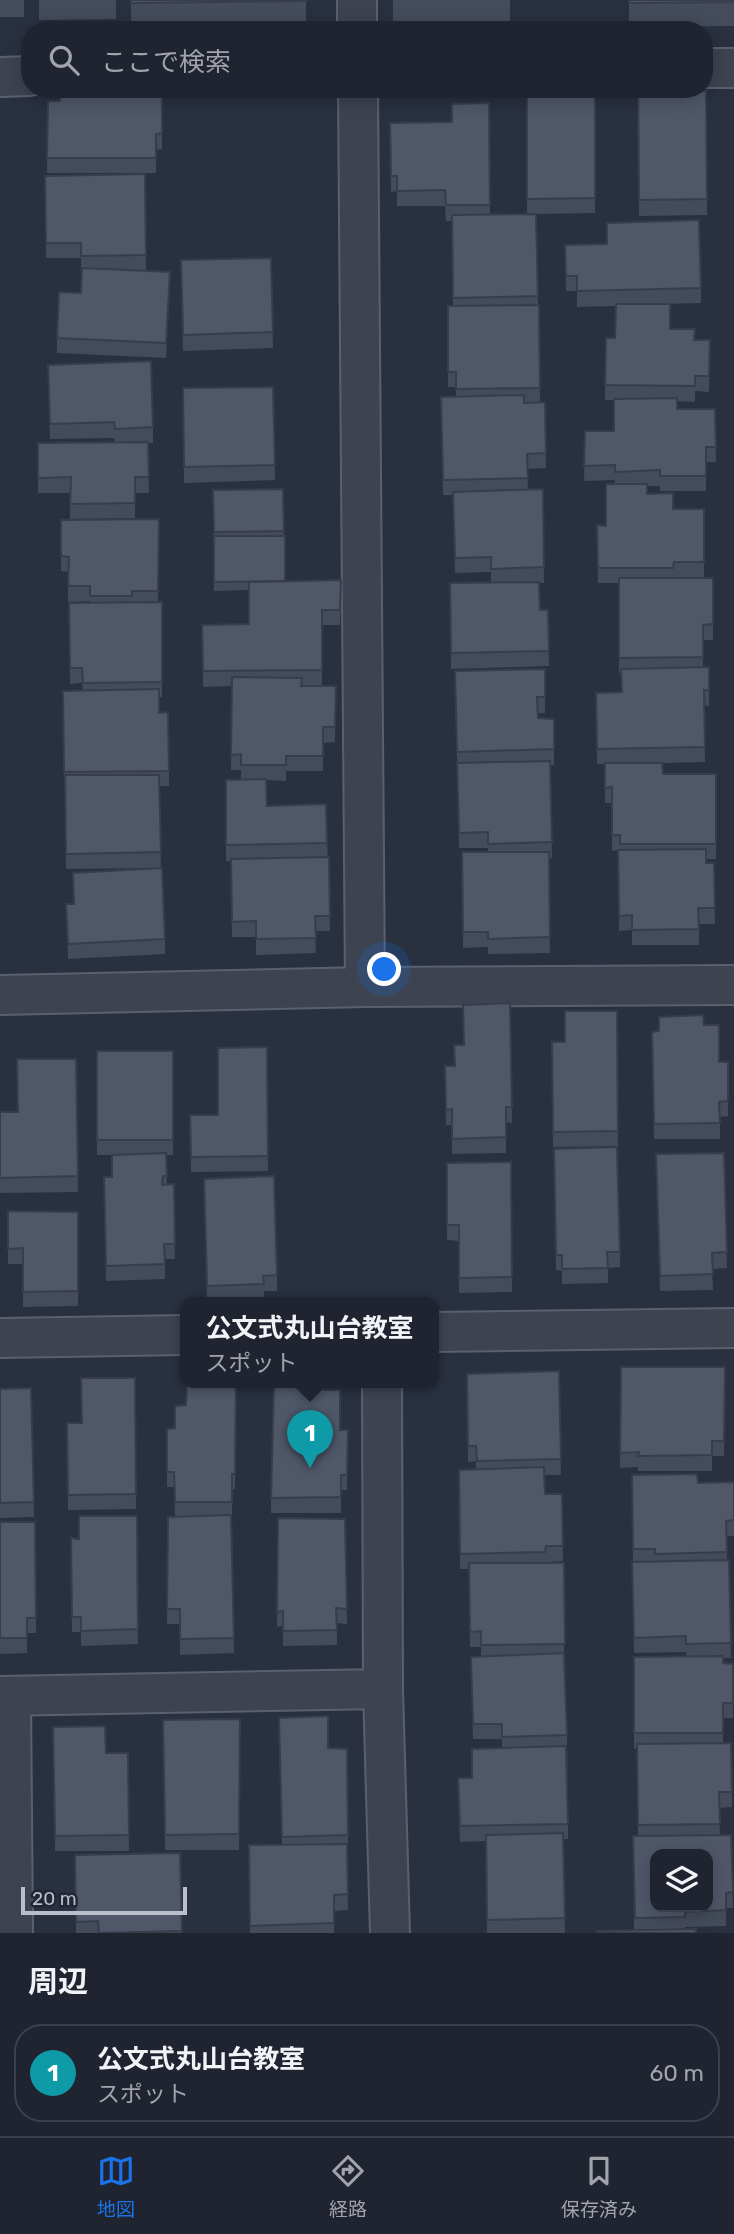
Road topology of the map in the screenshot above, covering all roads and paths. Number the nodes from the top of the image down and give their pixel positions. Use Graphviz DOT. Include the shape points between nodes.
graph roads {
  1 [pos="357,0"];
  2 [pos="357,21"];
  3 [pos="713,68"];
  4 [pos="734,68"];
  5 [pos="21,76"];
  6 [pos="0,77"];
  7 [pos="358,98"];
  8 [pos="734,985"];
  9 [pos="365,987"];
  10 [pos="0,995"];
  11 [pos="734,1328"];
  12 [pos="439,1332"];
  13 [pos="180,1335"];
  14 [pos="0,1338"];
  15 [pos="382,1388"];
  16 [pos="383,1689"];
  17 [pos="5,1696"];
  18 [pos="13,1933"];
  19 [pos="390,1933"];
  1 -- 2 [label="street"];
  3 -- 4 [label="street"];
  5 -- 6 [label="street"];
  7 -- 9 [label="street"];
  8 -- 9 [label="street"];
  9 -- 10 [label="street"];
  11 -- 12 [label="street"];
  13 -- 14 [label="street"];
  15 -- 16 [label="street"];
  16 -- 17 [label="street"];
  16 -- 19 [label="street"];
  17 -- 18 [label="street"];
}
